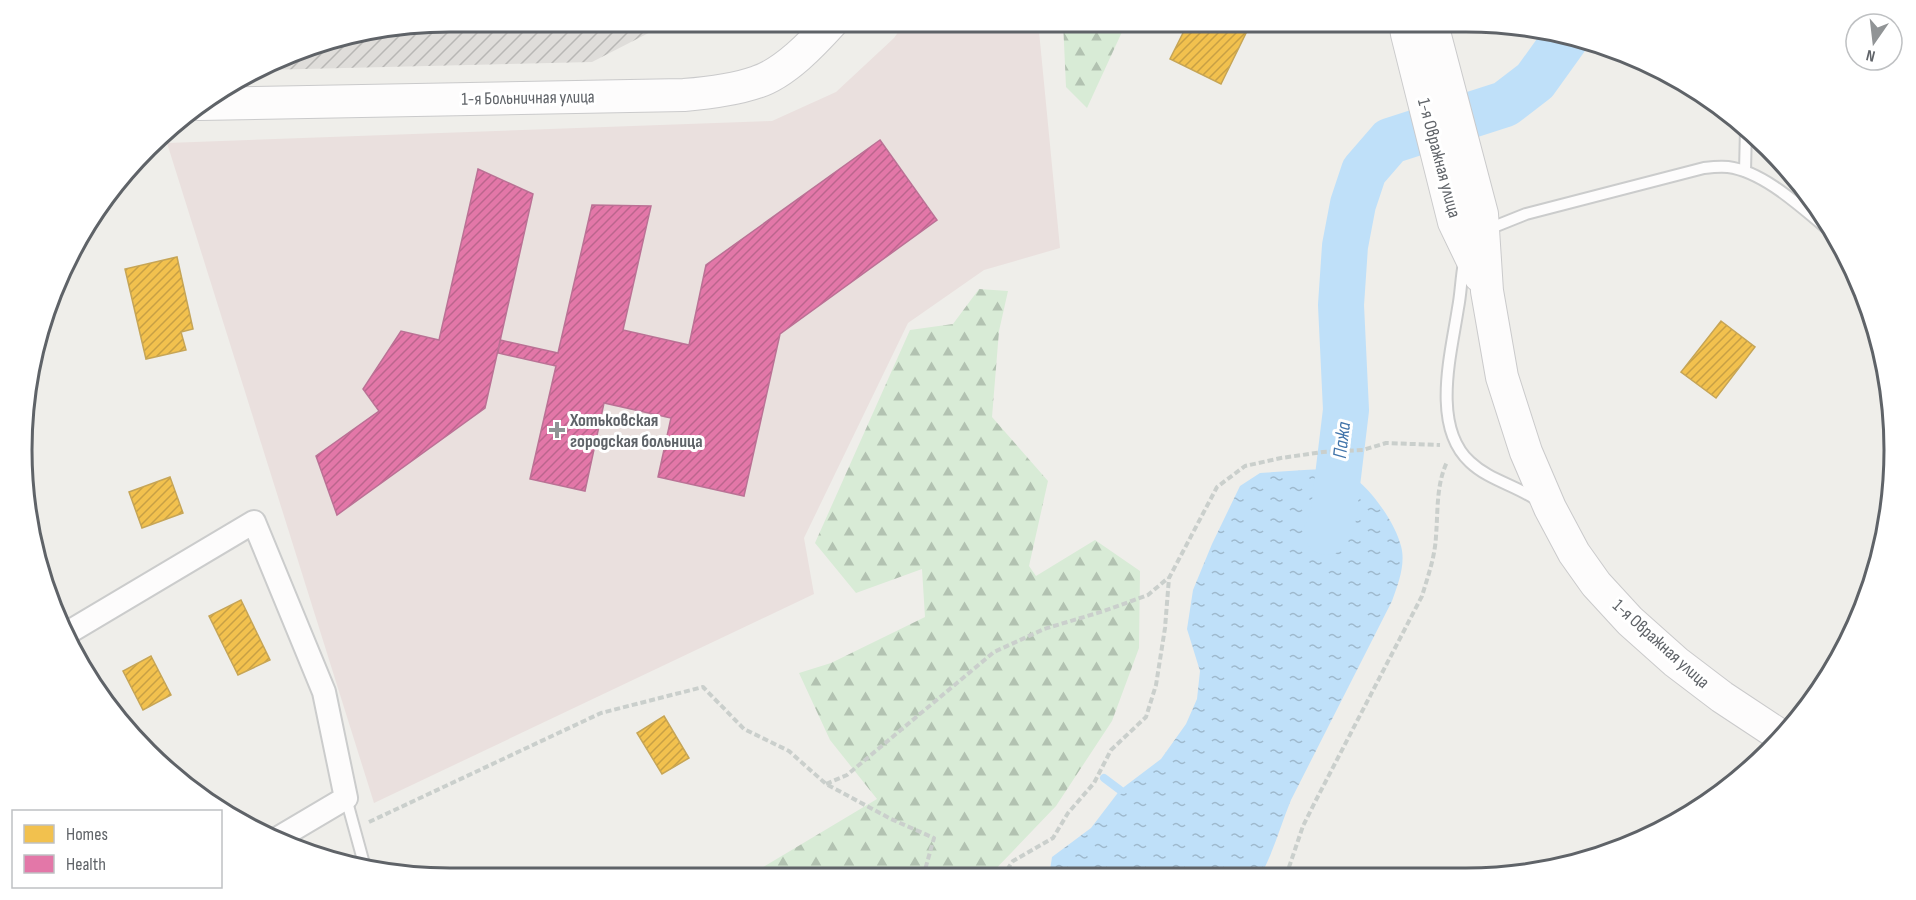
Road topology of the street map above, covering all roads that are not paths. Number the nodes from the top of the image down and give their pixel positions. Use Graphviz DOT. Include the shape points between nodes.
graph roads {
  1 [pos="822,32"];
  2 [pos="1420,32"];
  3 [pos="215,104"];
  4 [pos="1746,139"];
  5 [pos="1745,171"];
  6 [pos="1816,220"];
  7 [pos="1472,229"];
  8 [pos="1550,508"];
  9 [pos="73,630"];
  10 [pos="1775,732"];
  11 [pos="346,798"];
  12 [pos="285,834"];
  13 [pos="363,859"];
  1 -- 3 [label="street, 1-я Больничная улица" via="786,66 759,82 718,92"];
  2 -- 7 [label="street, 1-я Овражная улица"];
  4 -- 5 [label="lane"];
  5 -- 6 [label="lane" via="1764,179"];
  5 -- 7 [label="lane" via="1726,166 1704,168"];
  7 -- 8 [label="street, 1-я Овражная улица" via="1502,377 1526,452"];
  7 -- 8 [label="lane" via="1447,371 1449,420 1455,445 1487,476"];
  8 -- 10 [label="street, 1-я Овражная улица" via="1574,553 1630,621 1676,662"];
  9 -- 11 [label="street" via="255,522 324,692"];
  11 -- 12 [label="street"];
  11 -- 13 [label="lane"];
}
